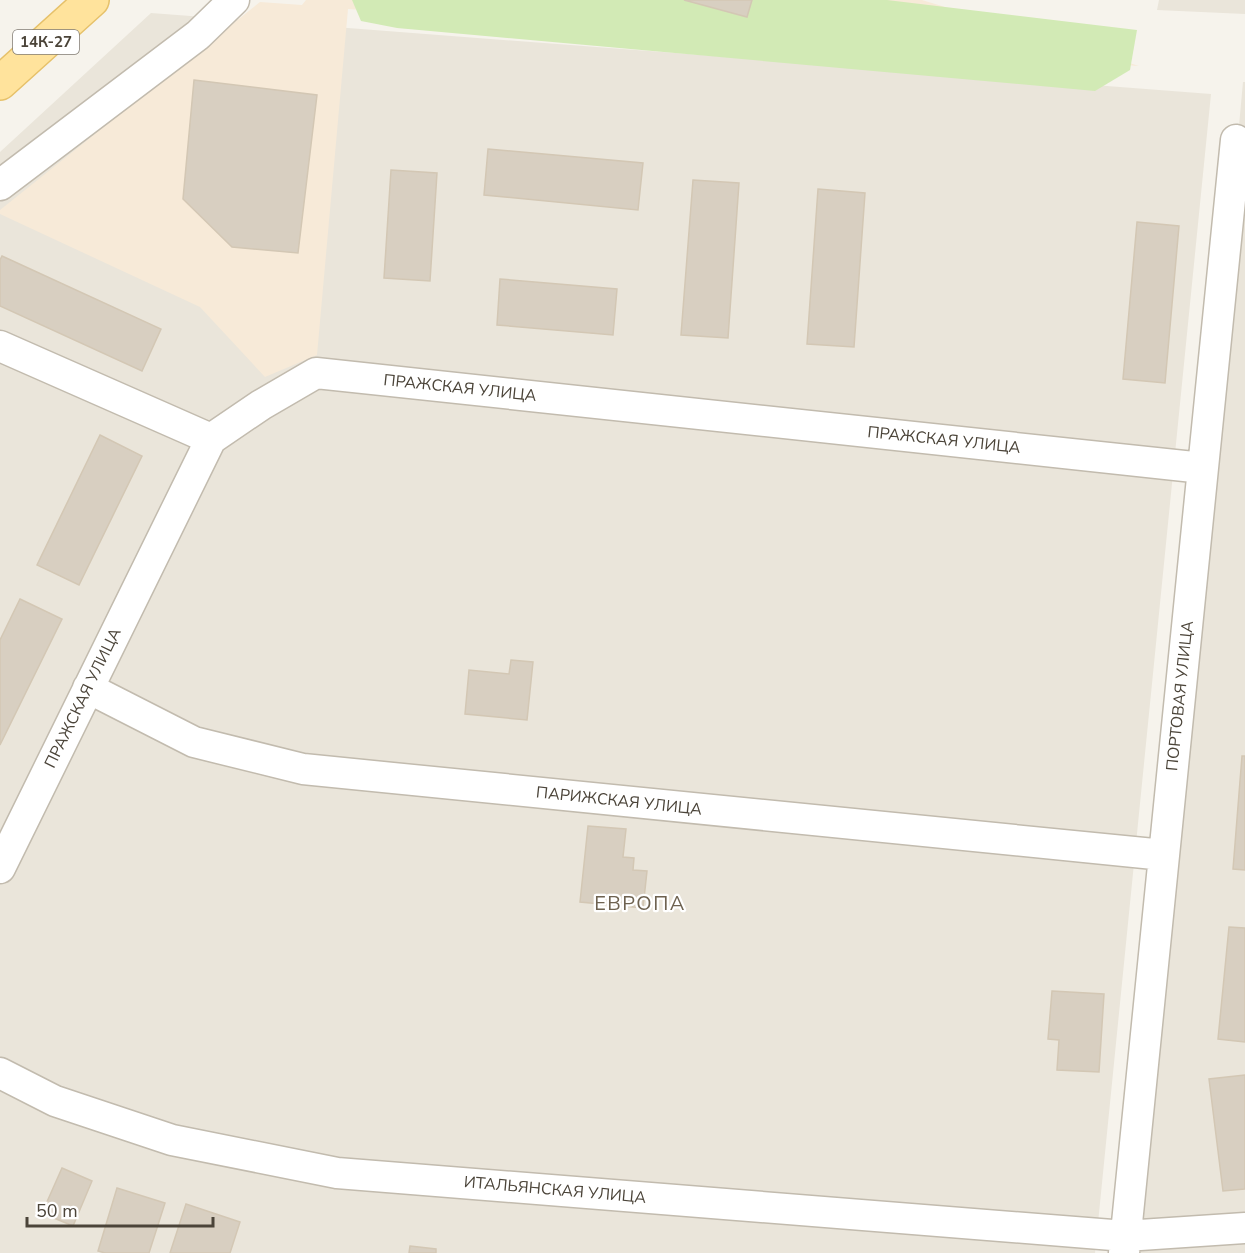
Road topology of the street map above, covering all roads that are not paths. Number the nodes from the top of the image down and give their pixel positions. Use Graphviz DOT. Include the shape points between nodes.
graph roads {
  1 [pos="92,0"];
  2 [pos="234,0"];
  3 [pos="0,83"];
  4 [pos="1236,140"];
  5 [pos="0,185"];
  6 [pos="0,346"];
  7 [pos="211,439"];
  8 [pos="1203,468"];
  9 [pos="88,688"];
  10 [pos="1164,855"];
  11 [pos="0,868"];
  12 [pos="0,1073"];
  13 [pos="1245,1228"];
  14 [pos="1124,1244"];
  1 -- 3 [label="main road, 14К-27"];
  2 -- 5 [label="street" via="198,35"];
  4 -- 8 [label="street, ПОРТОВАЯ УЛИЦА"];
  6 -- 7 [label="street"];
  7 -- 8 [label="street, ПРАЖСКАЯ УЛИЦА" via="316,373"];
  7 -- 9 [label="street, ПРАЖСКАЯ УЛИЦА"];
  8 -- 10 [label="street, ПОРТОВАЯ УЛИЦА"];
  9 -- 10 [label="street, ПАРИЖСКАЯ УЛИЦА" via="194,742 303,769"];
  9 -- 11 [label="street, ПРАЖСКАЯ УЛИЦА"];
  10 -- 14 [label="street, ПОРТОВАЯ УЛИЦА"];
  12 -- 14 [label="street, ИТАЛЬЯНСКАЯ УЛИЦА" via="55,1101 172,1140 337,1173"];
  13 -- 14 [label="street, ИТАЛЬЯНСКАЯ УЛИЦА"];
}
